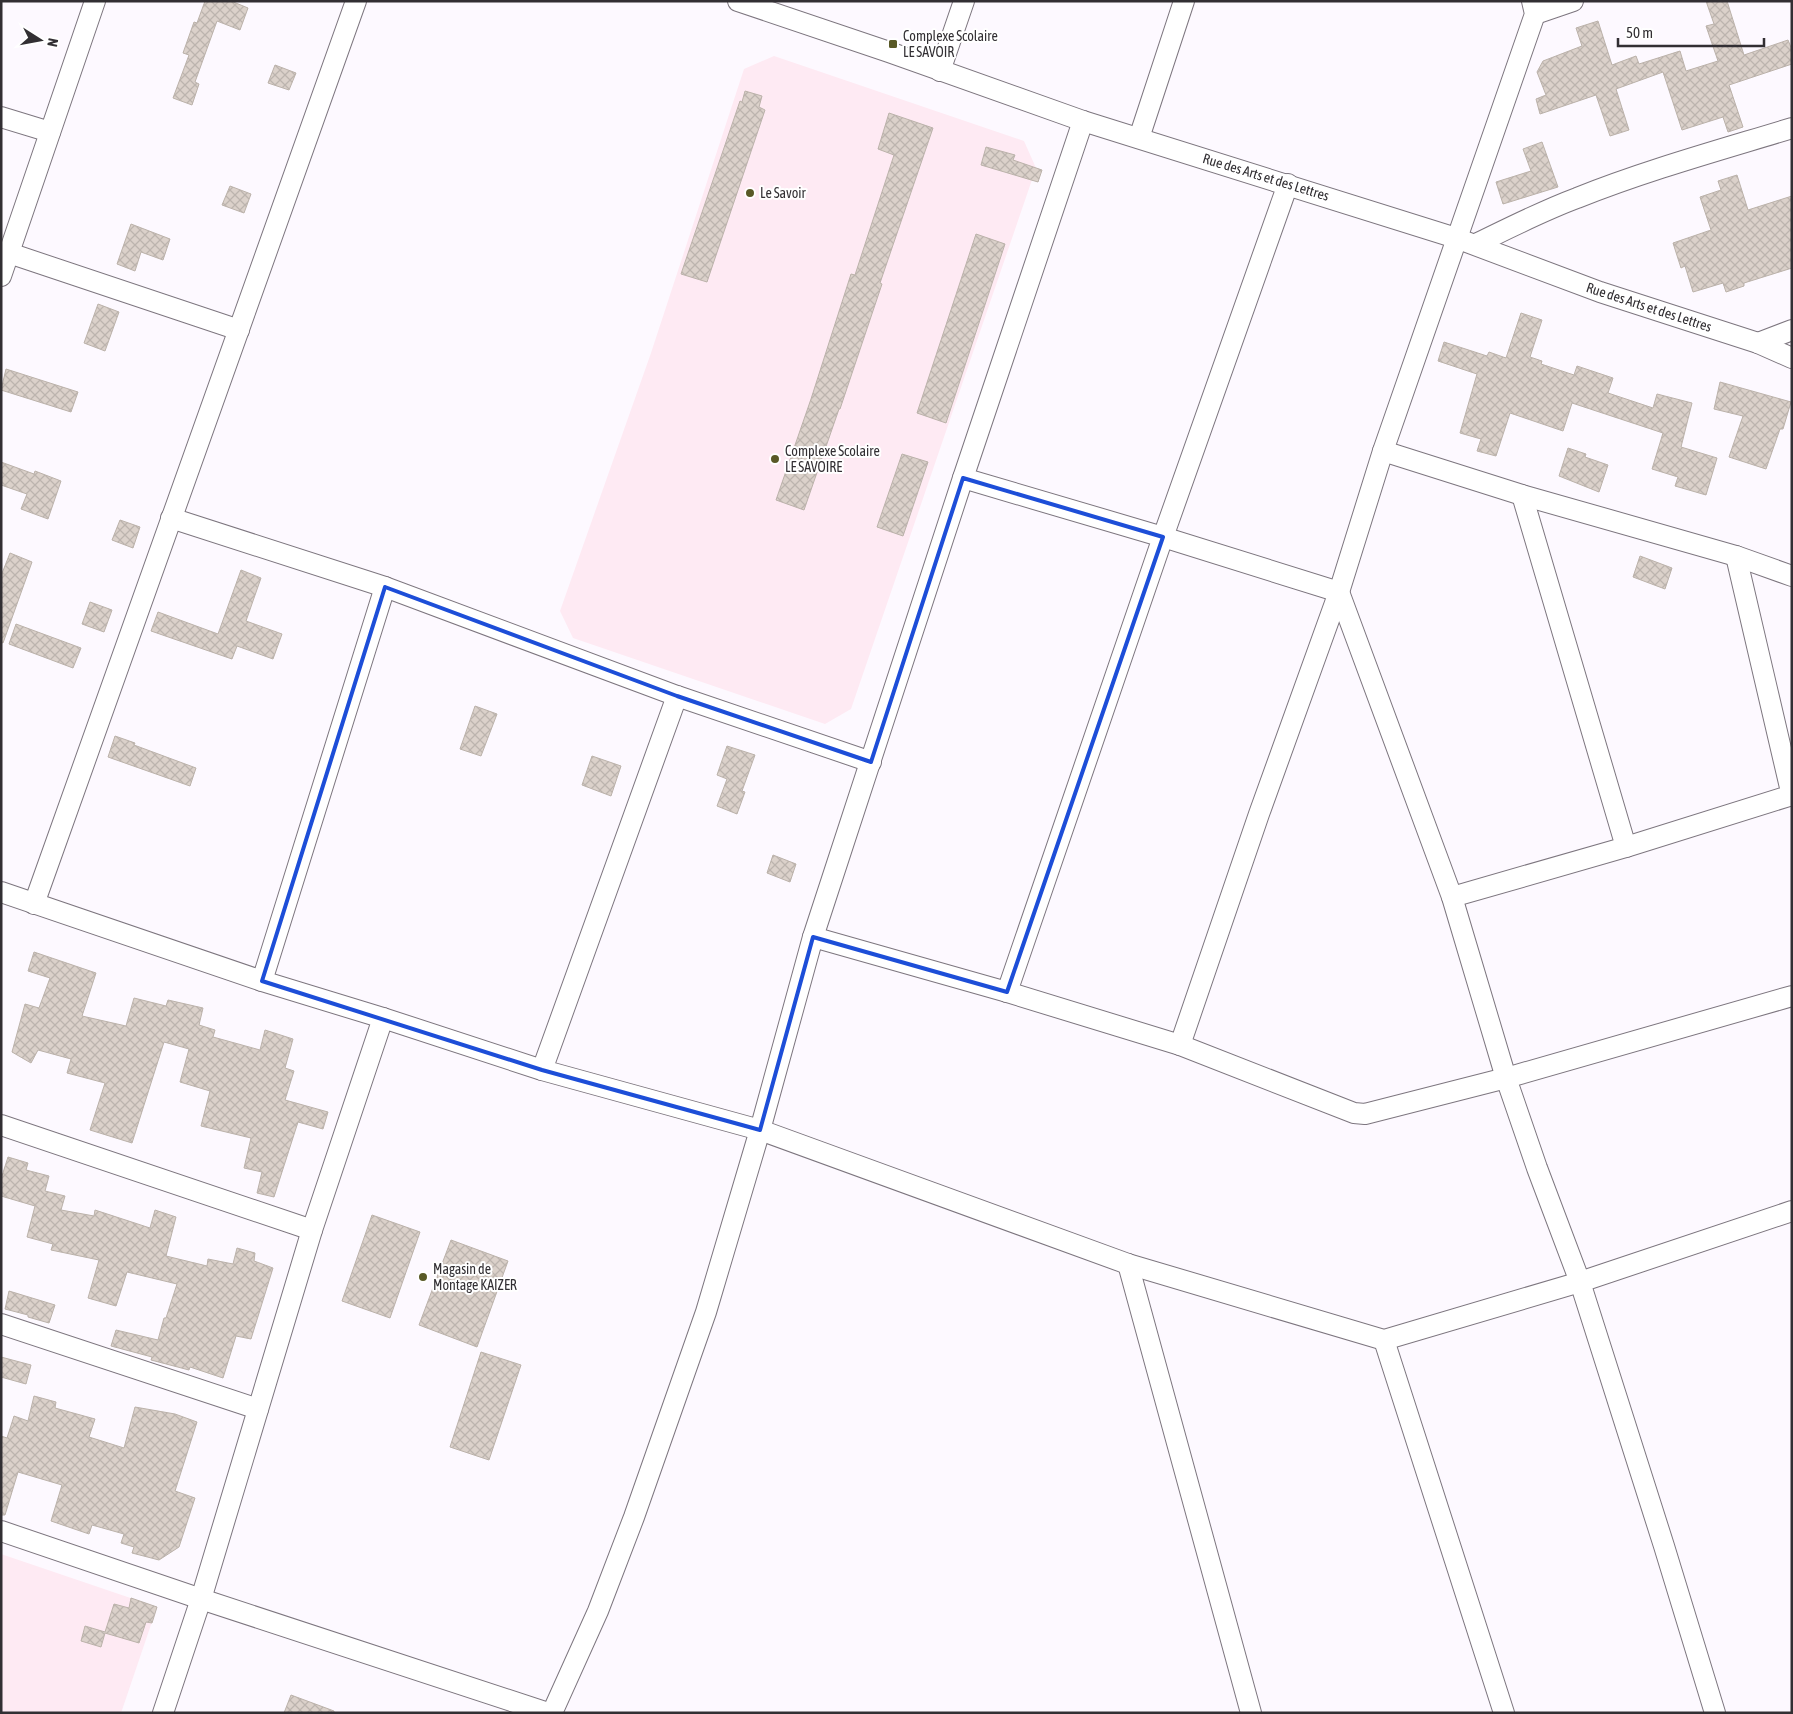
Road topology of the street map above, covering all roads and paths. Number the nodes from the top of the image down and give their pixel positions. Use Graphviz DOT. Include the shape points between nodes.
graph roads {
  1 [pos="95,1"];
  2 [pos="356,1"];
  3 [pos="738,1"];
  4 [pos="964,1"];
  5 [pos="1184,1"];
  6 [pos="1573,1"];
  7 [pos="1533,8"];
  8 [pos="940,71"];
  9 [pos="1,117"];
  10 [pos="1083,121"];
  11 [pos="1792,128"];
  12 [pos="50,132"];
  13 [pos="1139,138"];
  14 [pos="1288,184"];
  15 [pos="1456,238"];
  16 [pos="1476,244"];
  17 [pos="9,253"];
  18 [pos="1,276"];
  19 [pos="238,330"];
  20 [pos="1792,330"];
  21 [pos="1758,343"];
  22 [pos="1792,358"];
  23 [pos="1384,451"];
  24 [pos="963,478"];
  25 [pos="1522,495"];
  26 [pos="171,518"];
  27 [pos="1163,537"];
  28 [pos="1736,556"];
  29 [pos="1792,576"];
  30 [pos="385,587"];
  31 [pos="1338,592"];
  32 [pos="677,696"];
  33 [pos="870,762"];
  34 [pos="1792,795"];
  35 [pos="1626,847"];
  36 [pos="1,892"];
  37 [pos="1452,897"];
  38 [pos="34,904"];
  39 [pos="813,937"];
  40 [pos="262,981"];
  41 [pos="1007,992"];
  42 [pos="1792,996"];
  43 [pos="383,1018"];
  44 [pos="1180,1045"];
  45 [pos="542,1070"];
  46 [pos="1506,1078"];
  47 [pos="1,1125"];
  48 [pos="760,1130"];
  49 [pos="1792,1211"];
  50 [pos="312,1230"];
  51 [pos="1128,1264"];
  52 [pos="1580,1282"];
  53 [pos="1,1324"];
  54 [pos="1384,1340"];
  55 [pos="258,1409"];
  56 [pos="1,1531"];
  57 [pos="201,1599"];
  58 [pos="163,1713"];
  59 [pos="548,1713"];
  60 [pos="552,1713"];
  61 [pos="1251,1713"];
  62 [pos="1504,1713"];
  63 [pos="1715,1713"];
  1 -- 12 [label="street"];
  2 -- 19 [label="street"];
  3 -- 8 [label="street, Rue des Arts et des Lettres"];
  4 -- 8 [label="street"];
  5 -- 13 [label="street"];
  6 -- 7 [label="street"];
  7 -- 15 [label="street"];
  8 -- 10 [label="street, Rue des Arts et des Lettres"];
  9 -- 12 [label="street"];
  10 -- 13 [label="street, Rue des Arts et des Lettres"];
  10 -- 24 [label="street"];
  11 -- 16 [label="street" via="1578,197"];
  12 -- 17 [label="street"];
  13 -- 14 [label="street, Rue des Arts et des Lettres"];
  14 -- 15 [label="street, Rue des Arts et des Lettres"];
  14 -- 27 [label="street"];
  15 -- 16 [label="street, Rue des Arts et des Lettres"];
  15 -- 23 [label="street"];
  16 -- 21 [label="street, Rue des Arts et des Lettres" via="1600,292"];
  17 -- 18 [label="street"];
  17 -- 19 [label="street"];
  19 -- 26 [label="street"];
  20 -- 21 [label="street"];
  21 -- 22 [label="street, Rue des Arts et des Lettres"];
  23 -- 25 [label="street"];
  23 -- 31 [label="street"];
  24 -- 27 [label="street"];
  24 -- 33 [label="street"];
  25 -- 28 [label="street"];
  25 -- 35 [label="street"];
  26 -- 30 [label="street"];
  26 -- 38 [label="street"];
  27 -- 31 [label="street"];
  27 -- 41 [label="street"];
  28 -- 29 [label="street"];
  28 -- 34 [label="street"];
  30 -- 32 [label="street"];
  30 -- 40 [label="street"];
  31 -- 37 [label="street"];
  31 -- 44 [label="street"];
  32 -- 33 [label="street"];
  32 -- 45 [label="street"];
  33 -- 39 [label="street"];
  34 -- 35 [label="street"];
  35 -- 37 [label="street"];
  36 -- 38 [label="street"];
  37 -- 46 [label="street"];
  38 -- 40 [label="street"];
  39 -- 41 [label="street"];
  39 -- 48 [label="street"];
  40 -- 43 [label="street"];
  41 -- 44 [label="street"];
  42 -- 46 [label="street"];
  43 -- 45 [label="street"];
  43 -- 50 [label="street"];
  44 -- 46 [label="street" via="1354,1113 1365,1114"];
  45 -- 48 [label="street"];
  46 -- 52 [label="street"];
  47 -- 50 [label="street"];
  48 -- 51 [label="street"];
  48 -- 60 [label="street" via="706,1312 634,1517 598,1611"];
  49 -- 52 [label="street"];
  50 -- 55 [label="street"];
  51 -- 54 [label="street"];
  51 -- 61 [label="street"];
  52 -- 54 [label="street"];
  52 -- 63 [label="street"];
  53 -- 55 [label="street"];
  54 -- 62 [label="street"];
  55 -- 57 [label="street"];
  56 -- 57 [label="street"];
  57 -- 58 [label="street"];
  57 -- 59 [label="street"];
}
